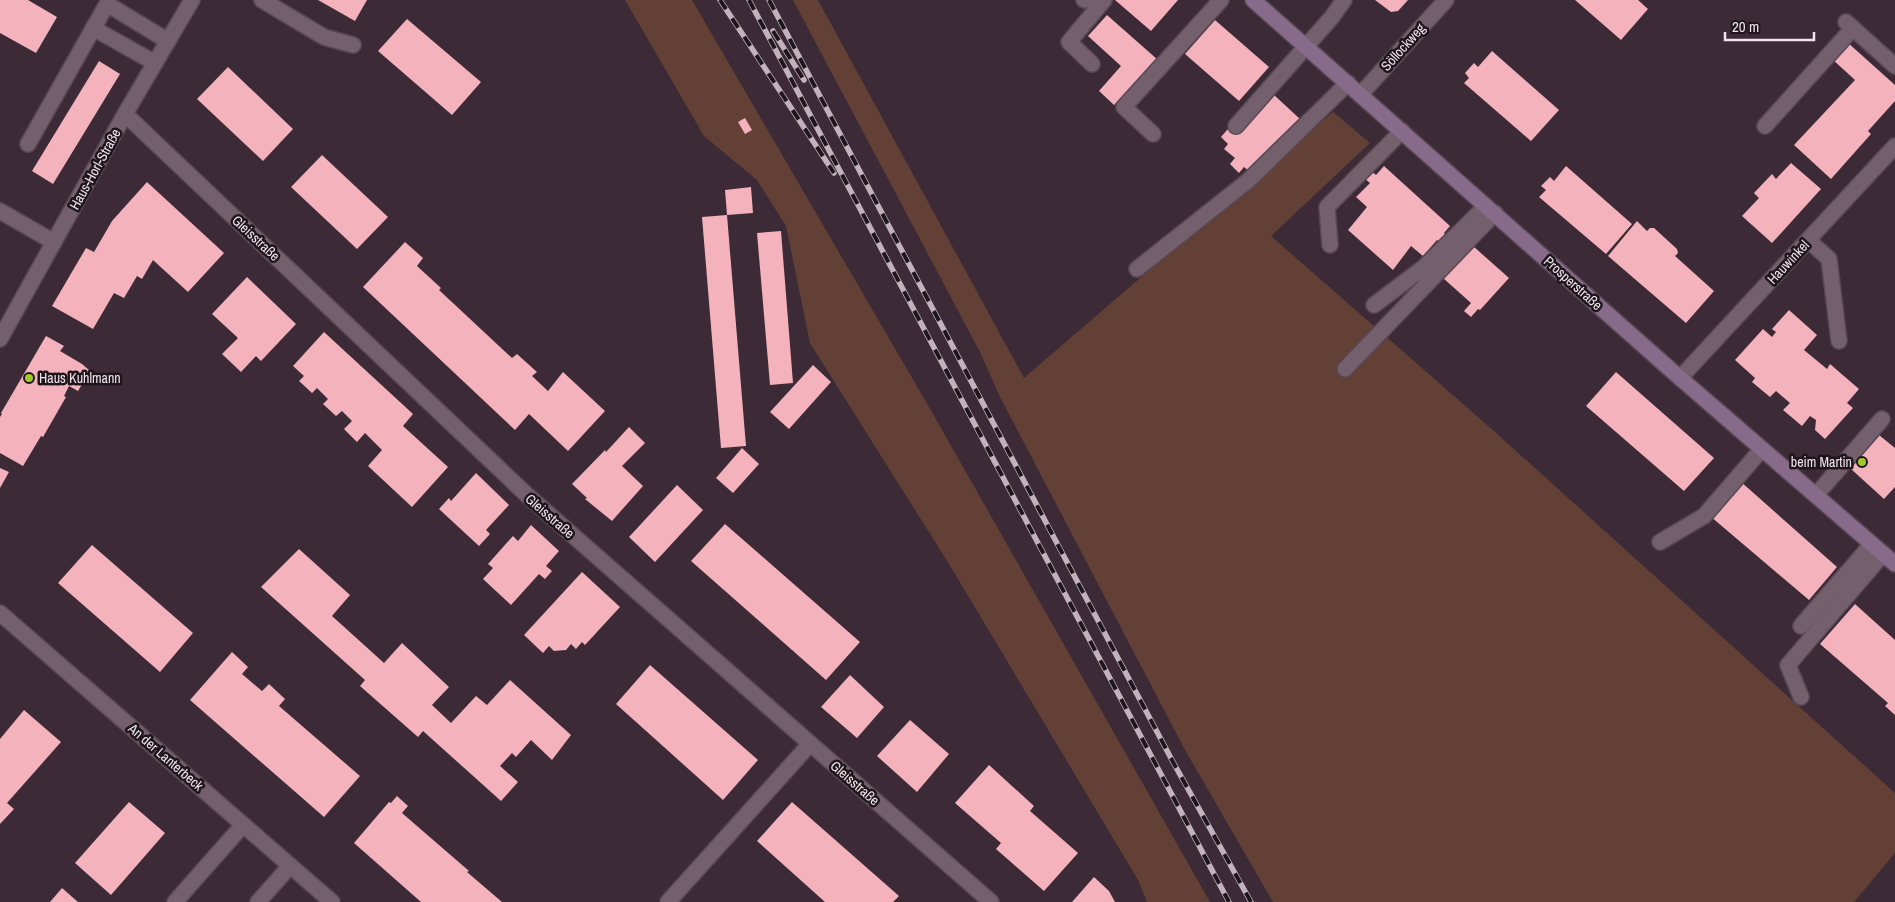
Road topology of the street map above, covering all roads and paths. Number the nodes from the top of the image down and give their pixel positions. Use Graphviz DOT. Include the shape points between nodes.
graph roads {
  1 [pos="192,0"];
  2 [pos="262,0"];
  3 [pos="1104,0"];
  4 [pos="1221,0"];
  5 [pos="1253,0"];
  6 [pos="1344,0"];
  7 [pos="1446,0"];
  8 [pos="105,1"];
  9 [pos="93,28"];
  10 [pos="168,41"];
  11 [pos="353,46"];
  12 [pos="1306,46"];
  13 [pos="155,63"];
  14 [pos="1092,64"];
  15 [pos="1895,66"];
  16 [pos="1348,84"];
  17 [pos="1360,95"];
  18 [pos="125,114"];
  19 [pos="1236,126"];
  20 [pos="1765,126"];
  21 [pos="1402,131"];
  22 [pos="1153,134"];
  23 [pos="28,144"];
  24 [pos="1895,146"];
  25 [pos="1490,210"];
  26 [pos="0,211"];
  27 [pos="1808,240"];
  28 [pos="54,242"];
  29 [pos="1330,245"];
  30 [pos="1136,269"];
  31 [pos="1374,305"];
  32 [pos="0,339"];
  33 [pos="1839,341"];
  34 [pos="1345,369"];
  35 [pos="1680,378"];
  36 [pos="1882,419"];
  37 [pos="1762,448"];
  38 [pos="1816,495"];
  39 [pos="1660,542"];
  40 [pos="1878,549"];
  41 [pos="1895,564"];
  42 [pos="0,613"];
  43 [pos="1801,626"];
  44 [pos="1801,697"];
  45 [pos="810,744"];
  46 [pos="243,825"];
  47 [pos="290,866"];
  48 [pos="175,902"];
  49 [pos="258,902"];
  50 [pos="332,902"];
  51 [pos="668,902"];
  52 [pos="991,902"];
  1 -- 10 [label="street, Haus-Horl-Straße"];
  2 -- 11 [label="street" via="324,37"];
  3 -- 14 [label="street" via="1069,42"];
  4 -- 22 [label="street" via="1124,107"];
  5 -- 12 [label="main road, Prosperstraße"];
  6 -- 12 [label="street"];
  7 -- 17 [label="street, Söllockweg"];
  8 -- 9 [label="street"];
  8 -- 10 [label="street"];
  9 -- 13 [label="street"];
  9 -- 23 [label="street"];
  10 -- 13 [label="street, Haus-Horl-Straße"];
  12 -- 16 [label="main road, Prosperstraße"];
  12 -- 19 [label="street"];
  13 -- 18 [label="street, Haus-Horl-Straße"];
  15 -- 20 [label="street" via="1850,25"];
  16 -- 17 [label="main road, Prosperstraße"];
  16 -- 30 [label="street" via="1249,180"];
  17 -- 21 [label="main road, Prosperstraße"];
  18 -- 28 [label="street, Haus-Horl-Straße"];
  18 -- 45 [label="street, Gleisstraße" via="528,496"];
  21 -- 25 [label="main road, Prosperstraße"];
  21 -- 29 [label="street" via="1327,208"];
  24 -- 27 [label="street, Hauwinkel"];
  25 -- 31 [label="street"];
  25 -- 34 [label="street"];
  25 -- 35 [label="main road, Prosperstraße"];
  26 -- 28 [label="street"];
  27 -- 33 [label="street" via="1829,259"];
  27 -- 35 [label="street, Hauwinkel"];
  28 -- 32 [label="street, Haus-Horl-Straße"];
  35 -- 37 [label="main road, Prosperstraße"];
  36 -- 38 [label="street"];
  37 -- 38 [label="main road, Prosperstraße"];
  37 -- 39 [label="street" via="1704,516"];
  38 -- 40 [label="main road, Prosperstraße"];
  40 -- 41 [label="main road, Prosperstraße"];
  40 -- 43 [label="street"];
  40 -- 44 [label="street" via="1788,665"];
  42 -- 46 [label="street, An der Lanterbeck"];
  45 -- 51 [label="street"];
  45 -- 52 [label="street, Gleisstraße"];
  46 -- 47 [label="street, An der Lanterbeck"];
  46 -- 48 [label="street"];
  47 -- 49 [label="street"];
  47 -- 50 [label="street, An der Lanterbeck"];
}
